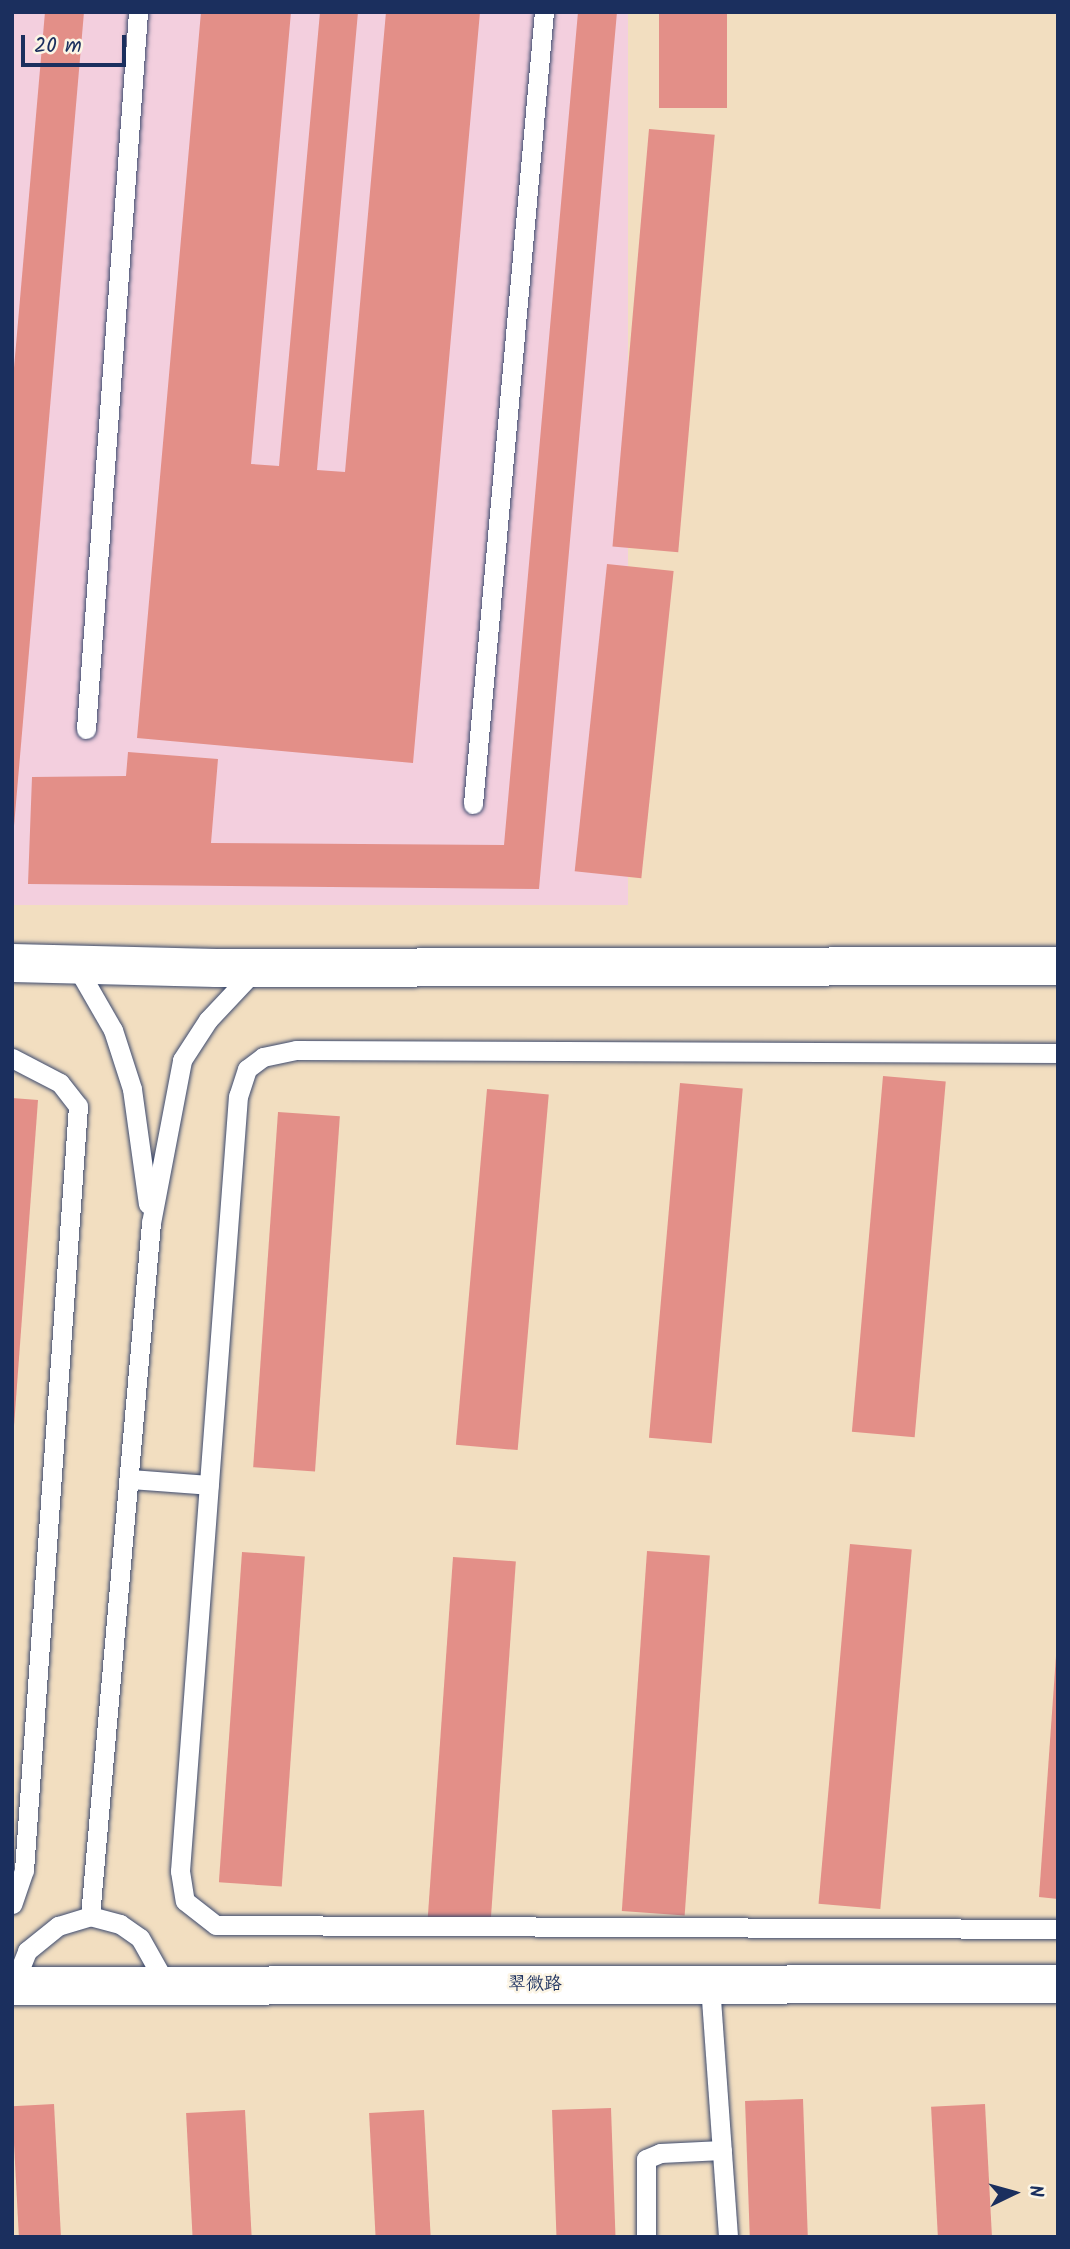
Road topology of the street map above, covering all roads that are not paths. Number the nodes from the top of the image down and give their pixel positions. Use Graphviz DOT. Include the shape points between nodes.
graph roads {
  1 [pos="138,12"];
  2 [pos="544,12"];
  3 [pos="86,729"];
  4 [pos="473,804"];
  5 [pos="12,963"];
  6 [pos="75,964"];
  7 [pos="1058,966"];
  8 [pos="258,967"];
  9 [pos="1058,1053"];
  10 [pos="12,1058"];
  11 [pos="151,1223"];
  12 [pos="130,1479"];
  13 [pos="209,1485"];
  14 [pos="12,1904"];
  15 [pos="90,1916"];
  16 [pos="1058,1928"];
  17 [pos="1058,1984"];
  18 [pos="710,1985"];
  19 [pos="12,1986"];
  20 [pos="167,1986"];
  21 [pos="722,2150"];
  22 [pos="646,2237"];
  23 [pos="728,2237"];
  1 -- 3 [label="lane"];
  2 -- 4 [label="lane"];
  5 -- 6 [label="street"];
  6 -- 8 [label="street"];
  6 -- 11 [label="lane" via="113,1030 132,1089"];
  7 -- 8 [label="street"];
  8 -- 11 [label="lane" via="208,1020 182,1060"];
  9 -- 13 [label="lane" via="296,1050 263,1057 247,1069 238,1096"];
  10 -- 14 [label="lane" via="60,1083 78,1106 24,1870"];
  11 -- 12 [label="lane"];
  12 -- 13 [label="lane"];
  12 -- 15 [label="lane"];
  13 -- 16 [label="lane" via="180,1871 185,1901 216,1925"];
  15 -- 19 [label="lane" via="58,1926 27,1951"];
  15 -- 20 [label="lane" via="120,1924 140,1938"];
  17 -- 18 [label="street, 翠微路"];
  18 -- 20 [label="street, 翠微路"];
  18 -- 21 [label="lane"];
  19 -- 20 [label="street, 翠微路"];
  21 -- 22 [label="lane" via="660,2153 646,2159"];
  21 -- 23 [label="lane"];
}
